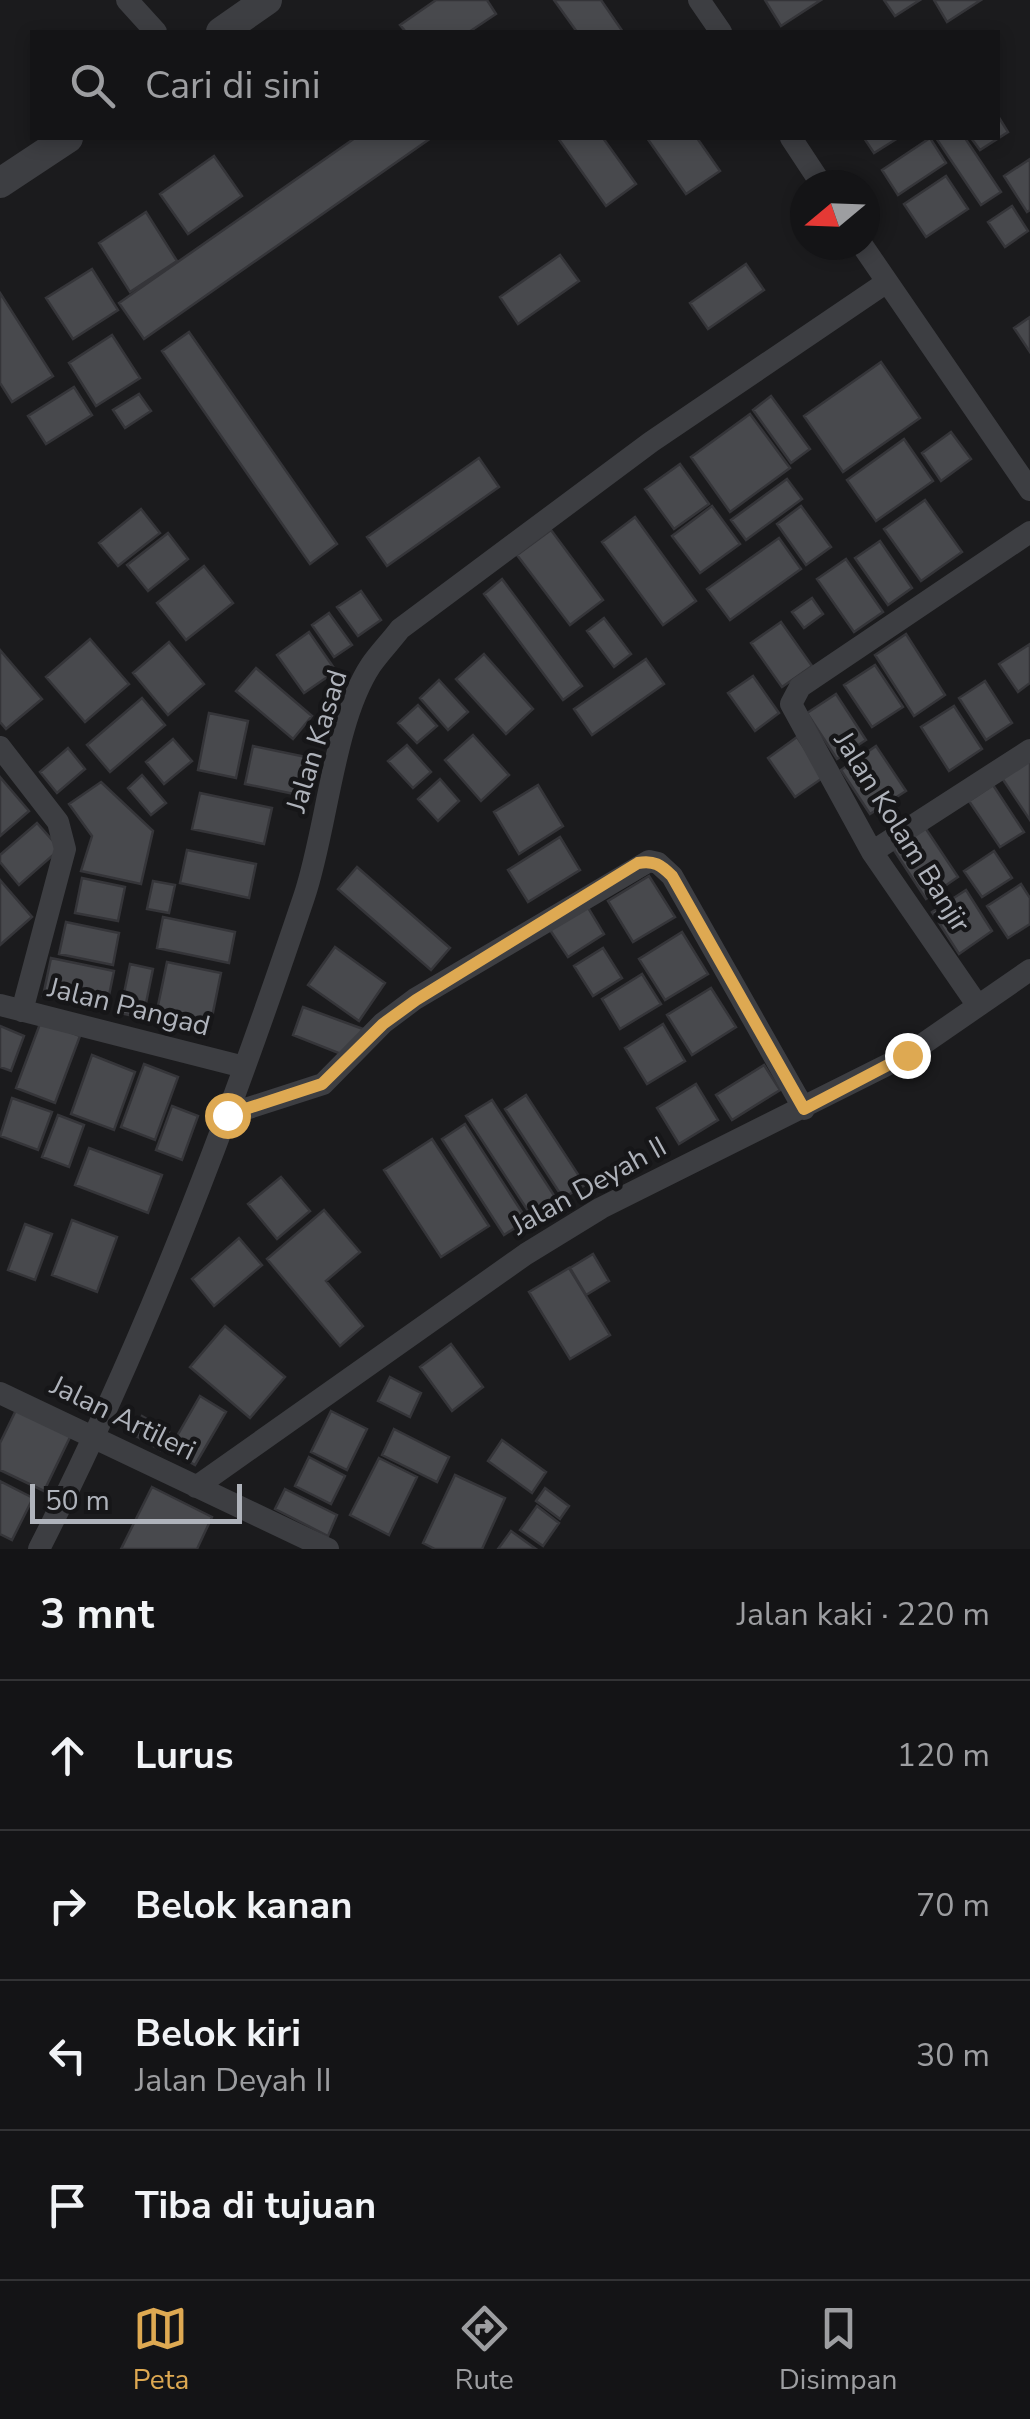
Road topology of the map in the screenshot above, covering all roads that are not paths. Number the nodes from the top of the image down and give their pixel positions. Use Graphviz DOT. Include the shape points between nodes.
graph roads {
  1 [pos="128,0"];
  2 [pos="267,0"];
  3 [pos="699,0"];
  4 [pos="154,30"];
  5 [pos="224,30"];
  6 [pos="720,30"];
  7 [pos="65,140"];
  8 [pos="792,140"];
  9 [pos="812,170"];
  10 [pos="0,183"];
  11 [pos="872,260"];
  12 [pos="887,282"];
  13 [pos="1030,490"];
  14 [pos="1030,532"];
  15 [pos="0,746"];
  16 [pos="1030,750"];
  17 [pos="872,852"];
  18 [pos="1030,970"];
  19 [pos="978,1006"];
  20 [pos="11,1008"];
  21 [pos="244,1067"];
  22 [pos="804,1109"];
  23 [pos="227,1115"];
  24 [pos="0,1394"];
  25 [pos="96,1436"];
  26 [pos="196,1486"];
  27 [pos="38,1549"];
  28 [pos="328,1549"];
  1 -- 4 [label="street"];
  2 -- 5 [label="street"];
  3 -- 6 [label="street"];
  7 -- 10 [label="street"];
  8 -- 9 [label="street"];
  11 -- 12 [label="street"];
  12 -- 13 [label="street"];
  12 -- 21 [label="street, Jalan Kasad" via="650,442 400,629 370,667 349,719 306,892"];
  14 -- 17 [label="street, Jalan Kolam Banjir" via="792,695 795,717"];
  15 -- 20 [label="street" via="58,822 65,849"];
  16 -- 17 [label="street"];
  17 -- 19 [label="street, Jalan Kolam Banjir"];
  18 -- 19 [label="street, Jalan Deyah II"];
  19 -- 22 [label="street, Jalan Deyah II" via="907,1055"];
  20 -- 21 [label="street, Jalan Pangad"];
  21 -- 23 [label="street, Jalan Kasad"];
  22 -- 23 [label="street" via="672,876 649,861 416,1000 322,1084"];
  22 -- 26 [label="street, Jalan Deyah II" via="601,1208 526,1254"];
  23 -- 25 [label="street, Jalan Kasad"];
  24 -- 25 [label="street, Jalan Artileri"];
  25 -- 26 [label="street, Jalan Artileri"];
  25 -- 27 [label="street, Jalan Kasad"];
  26 -- 28 [label="street, Jalan Artileri"];
}
